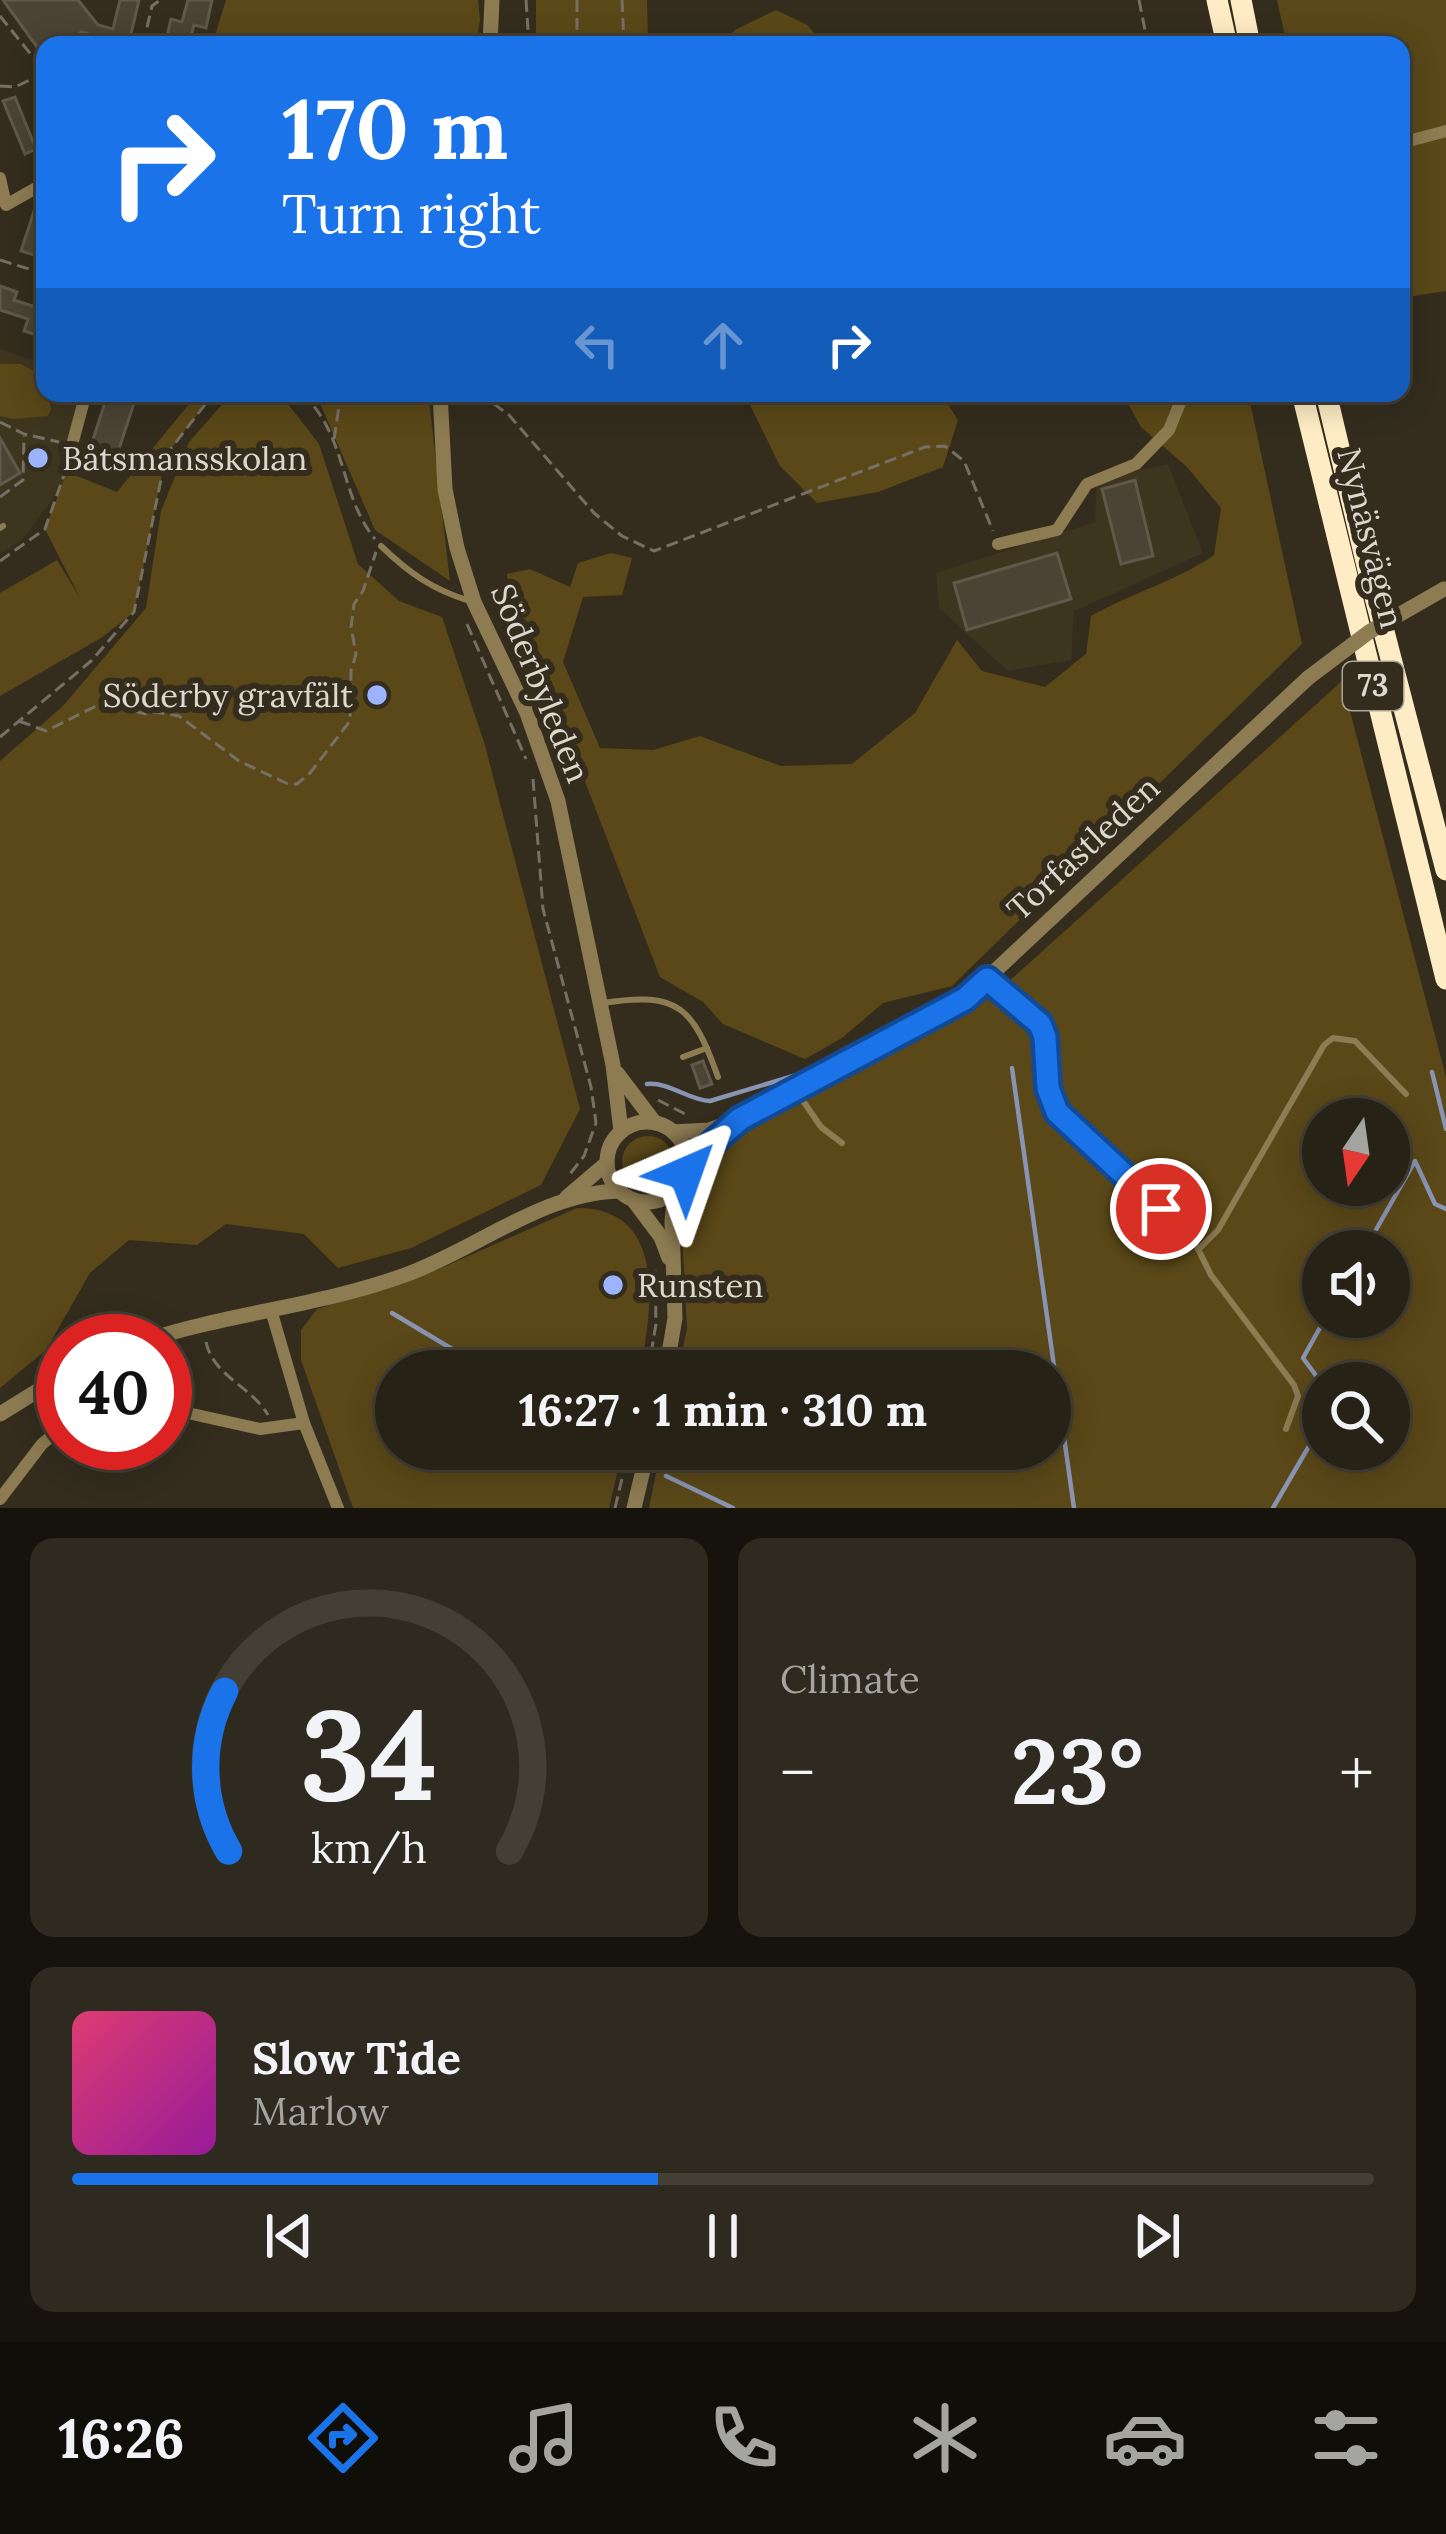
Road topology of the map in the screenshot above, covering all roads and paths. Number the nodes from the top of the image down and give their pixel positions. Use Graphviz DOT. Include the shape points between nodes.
graph roads {
  1 [pos="160,0"];
  2 [pos="492,0"];
  3 [pos="526,0"];
  4 [pos="577,0"];
  5 [pos="622,0"];
  6 [pos="1139,0"];
  7 [pos="1215,0"];
  8 [pos="1241,0"];
  9 [pos="1256,0"];
  10 [pos="0,16"];
  11 [pos="144,36"];
  12 [pos="490,36"];
  13 [pos="528,36"];
  14 [pos="577,36"];
  15 [pos="624,36"];
  16 [pos="1146,36"];
  17 [pos="1225,36"];
  18 [pos="1251,36"];
  19 [pos="1254,36"];
  20 [pos="36,62"];
  21 [pos="36,77"];
  22 [pos="0,86"];
  23 [pos="1446,131"];
  24 [pos="1410,141"];
  25 [pos="0,178"];
  26 [pos="36,188"];
  27 [pos="0,260"];
  28 [pos="36,271"];
  29 [pos="84,402"];
  30 [pos="207,402"];
  31 [pos="312,402"];
  32 [pos="340,402"];
  33 [pos="445,402"];
  34 [pos="490,402"];
  35 [pos="1180,402"];
  36 [pos="1304,402"];
  37 [pos="1328,402"];
  38 [pos="0,422"];
  39 [pos="24,434"];
  40 [pos="334,440"];
  41 [pos="72,445"];
  42 [pos="0,497"];
  43 [pos="998,544"];
  44 [pos="381,546"];
  45 [pos="385,559"];
  46 [pos="0,561"];
  47 [pos="1445,589"];
  48 [pos="474,602"];
  49 [pos="464,619"];
  50 [pos="19,721"];
  51 [pos="0,737"];
  52 [pos="526,760"];
  53 [pos="533,775"];
  54 [pos="1446,870"];
  55 [pos="987,979"];
  56 [pos="1446,979"];
  57 [pos="599,1004"];
  58 [pos="707,1048"];
  59 [pos="683,1057"];
  60 [pos="613,1065"];
  61 [pos="718,1077"];
  62 [pos="795,1090"];
  63 [pos="1406,1094"];
  64 [pos="639,1104"];
  65 [pos="698,1117"];
  66 [pos="740,1119"];
  67 [pos="596,1123"];
  68 [pos="621,1123"];
  69 [pos="655,1123"];
  70 [pos="673,1132"];
  71 [pos="842,1143"];
  72 [pos="607,1163"];
  73 [pos="686,1173"];
  74 [pos="569,1175"];
  75 [pos="619,1191"];
  76 [pos="675,1191"];
  77 [pos="634,1201"];
  78 [pos="561,1203"];
  79 [pos="1199,1248"];
  80 [pos="651,1252"];
  81 [pos="674,1272"];
  82 [pos="271,1310"];
  83 [pos="202,1325"];
  84 [pos="192,1328"];
  85 [pos="651,1350"];
  86 [pos="670,1350"];
  87 [pos="36,1392"];
  88 [pos="0,1414"];
  89 [pos="192,1414"];
  90 [pos="304,1423"];
  91 [pos="274,1427"];
  92 [pos="1286,1429"];
  93 [pos="36,1452"];
  94 [pos="624,1470"];
  95 [pos="643,1470"];
  96 [pos="0,1498"];
  97 [pos="338,1508"];
  98 [pos="615,1508"];
  99 [pos="634,1508"];
  1 -- 11 [label="path"];
  2 -- 12 [label="street"];
  3 -- 13 [label="path"];
  4 -- 14 [label="path"];
  5 -- 15 [label="path"];
  6 -- 16 [label="path"];
  7 -- 17 [label="highway"];
  8 -- 18 [label="highway"];
  9 -- 19 [label="highway"];
  10 -- 20 [label="path"];
  21 -- 22 [label="path"];
  23 -- 24 [label="street"];
  25 -- 26 [label="street" via="6,205"];
  27 -- 28 [label="path"];
  29 -- 41 [label="street"];
  30 -- 50 [label="path" via="166,455 134,612 92,661"];
  31 -- 40 [label="path"];
  32 -- 40 [label="path"];
  33 -- 48 [label="street, Söderbyleden" via="446,489"];
  34 -- 43 [label="path" via="594,513 654,551 945,446 964,461"];
  35 -- 43 [label="street" via="1168,430 1136,464 1087,484 1057,530"];
  36 -- 56 [label="highway, Nynäsvägen / 73"];
  37 -- 54 [label="highway, Nynäsvägen / 73"];
  38 -- 39 [label="path"];
  39 -- 41 [label="path"];
  39 -- 42 [label="path" via="23,480"];
  40 -- 44 [label="path" via="359,519"];
  41 -- 46 [label="path" via="44,529"];
  44 -- 45 [label="path"];
  44 -- 48 [label="lane" via="440,592"];
  44 -- 50 [label="path" via="354,604 350,722 297,784 239,761 179,716 104,702 46,731"];
  47 -- 55 [label="street, Torfastleden, bridge" via="1308,678"];
  48 -- 57 [label="street, Söderbyleden" via="558,801"];
  49 -- 52 [label="path"];
  50 -- 51 [label="path"];
  53 -- 67 [label="path" via="543,909"];
  55 -- 62 [label="street, Torfastleden" via="965,999"];
  55 -- 79 [label="lane" via="1040,1024 1057,1112"];
  57 -- 58 [label="lane" via="664,1001 692,1021"];
  57 -- 60 [label="street, Söderbyleden"];
  58 -- 59 [label="lane"];
  58 -- 61 [label="lane"];
  60 -- 64 [label="street, Söderbyleden"];
  60 -- 68 [label="street, Söderbyleden"];
  62 -- 66 [label="street, Torfastleden"];
  62 -- 71 [label="lane"];
  63 -- 79 [label="lane" via="1355,1041 1333,1038 1218,1230"];
  64 -- 65 [label="path" via="661,1101"];
  64 -- 69 [label="street, Söderbyleden"];
  66 -- 70 [label="street, Torfastleden"];
  66 -- 73 [label="street, Torfastleden"];
  67 -- 68 [label="path"];
  67 -- 74 [label="path"];
  68 -- 69 [label="street"];
  68 -- 72 [label="street"];
  69 -- 70 [label="street"];
  70 -- 73 [label="street" via="684,1146"];
  72 -- 75 [label="street"];
  72 -- 78 [label="street"];
  73 -- 76 [label="street"];
  75 -- 77 [label="street"];
  75 -- 78 [label="street"];
  76 -- 77 [label="street" via="656,1202"];
  76 -- 81 [label="street"];
  77 -- 81 [label="street"];
  78 -- 82 [label="street" via="405,1275"];
  79 -- 92 [label="lane" via="1294,1385"];
  80 -- 85 [label="path" via="657,1300"];
  81 -- 86 [label="street"];
  82 -- 83 [label="street"];
  82 -- 90 [label="street"];
  83 -- 84 [label="street"];
  83 -- 91 [label="path" via="208,1355 263,1406"];
  87 -- 88 [label="street"];
  89 -- 91 [label="street"];
  90 -- 91 [label="street"];
  90 -- 97 [label="street"];
  93 -- 96 [label="street"];
  94 -- 98 [label="path"];
  95 -- 99 [label="street"];
}
